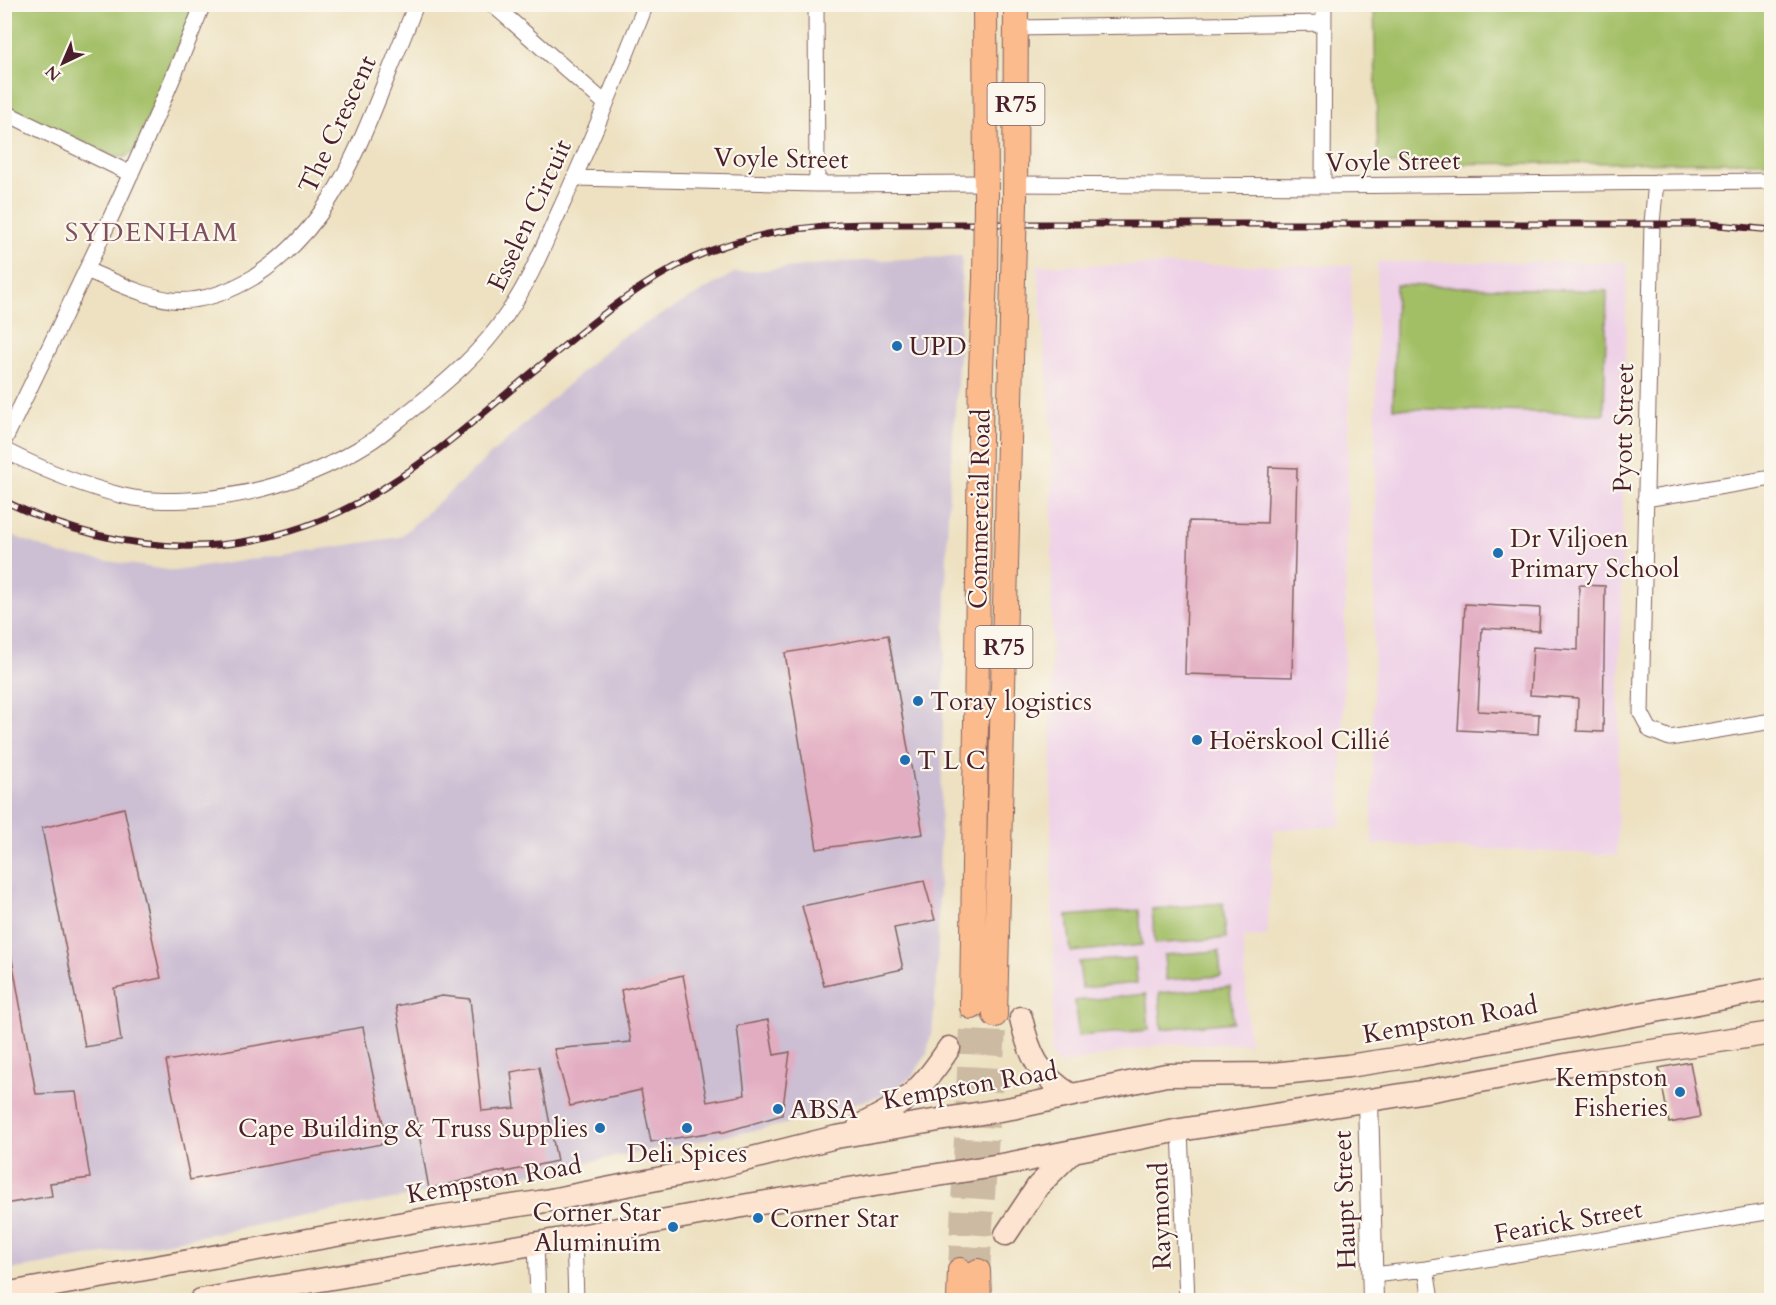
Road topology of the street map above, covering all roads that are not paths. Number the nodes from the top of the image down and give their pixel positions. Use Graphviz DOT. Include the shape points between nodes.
graph roads {
  1 [pos="203,4"];
  2 [pos="416,4"];
  3 [pos="492,4"];
  4 [pos="646,4"];
  5 [pos="816,4"];
  6 [pos="985,4"];
  7 [pos="1324,4"];
  8 [pos="1016,16"];
  9 [pos="1324,23"];
  10 [pos="606,104"];
  11 [pos="4,112"];
  12 [pos="131,174"];
  13 [pos="575,178"];
  14 [pos="1772,181"];
  15 [pos="1656,182"];
  16 [pos="817,184"];
  17 [pos="1323,186"];
  18 [pos="986,192"];
  19 [pos="1015,194"];
  20 [pos="87,270"];
  21 [pos="4,441"];
  22 [pos="4,450"];
  23 [pos="1772,478"];
  24 [pos="1646,500"];
  25 [pos="1772,721"];
  26 [pos="1772,989"];
  27 [pos="972,1007"];
  28 [pos="995,1015"];
  29 [pos="1021,1018"];
  30 [pos="1772,1033"];
  31 [pos="949,1048"];
  32 [pos="1071,1095"];
  33 [pos="1368,1099"];
  34 [pos="1180,1130"];
  35 [pos="836,1137"];
  36 [pos="1073,1151"];
  37 [pos="1772,1211"];
  38 [pos="1006,1234"];
  39 [pos="574,1237"];
  40 [pos="536,1242"];
  41 [pos="1426,1269"];
  42 [pos="1373,1275"];
  43 [pos="4,1294"];
  44 [pos="201,1300"];
  45 [pos="538,1300"];
  46 [pos="576,1300"];
  47 [pos="959,1300"];
  48 [pos="979,1300"];
  49 [pos="1187,1300"];
  50 [pos="1373,1300"];
  51 [pos="1431,1300"];
  1 -- 12 [label="street"];
  2 -- 20 [label="street, The Crescent" via="351,163 330,202 284,255 238,287 193,300 146,295"];
  3 -- 10 [label="street"];
  4 -- 10 [label="street, Esselen Circuit"];
  5 -- 16 [label="street"];
  6 -- 18 [label="main road, Commercial Road / R75"];
  7 -- 9 [label="street"];
  8 -- 9 [label="street"];
  8 -- 19 [label="main road, Commercial Road / R75"];
  9 -- 17 [label="street"];
  10 -- 13 [label="street, Esselen Circuit"];
  11 -- 12 [label="street"];
  12 -- 20 [label="street"];
  13 -- 16 [label="street, Voyle Street"];
  13 -- 22 [label="street, Esselen Circuit" via="528,282 485,344 457,373 389,428 335,462 261,490 167,501 126,496 87,485 38,468"];
  14 -- 15 [label="street, Voyle Street"];
  15 -- 17 [label="street, Voyle Street"];
  15 -- 24 [label="street, Pyott Street"];
  16 -- 18 [label="street, Voyle Street"];
  17 -- 19 [label="street, Voyle Street"];
  18 -- 27 [label="main road, Commercial Road / R75, bridge"];
  19 -- 28 [label="main road, Commercial Road / R75, bridge"];
  20 -- 21 [label="street"];
  23 -- 24 [label="street"];
  24 -- 25 [label="street, Pyott Street" via="1641,712 1650,730 1670,738"];
  26 -- 32 [label="main road, Kempston Road" via="1411,1057 1273,1074 1166,1075"];
  29 -- 32 [label="main road" via="1026,1043 1038,1067"];
  30 -- 33 [label="main road"];
  31 -- 35 [label="main road" via="930,1077 900,1105"];
  32 -- 35 [label="main road, Kempston Road"];
  33 -- 34 [label="main road"];
  33 -- 42 [label="street, Haupt Street"];
  34 -- 36 [label="main road"];
  34 -- 49 [label="street, Raymond"];
  35 -- 43 [label="main road, Kempston Road" via="713,1168 540,1203 438,1217"];
  36 -- 38 [label="main road" via="1038,1186"];
  36 -- 39 [label="main road"];
  37 -- 41 [label="street, Fearick Street"];
  39 -- 40 [label="main road"];
  39 -- 46 [label="street"];
  40 -- 44 [label="main road"];
  40 -- 45 [label="street"];
  41 -- 42 [label="street, Fearick Street"];
  41 -- 51 [label="street"];
  42 -- 50 [label="street, Haupt Street"];
  47 -- 48 [label="main road" via="969,1271"];
}
